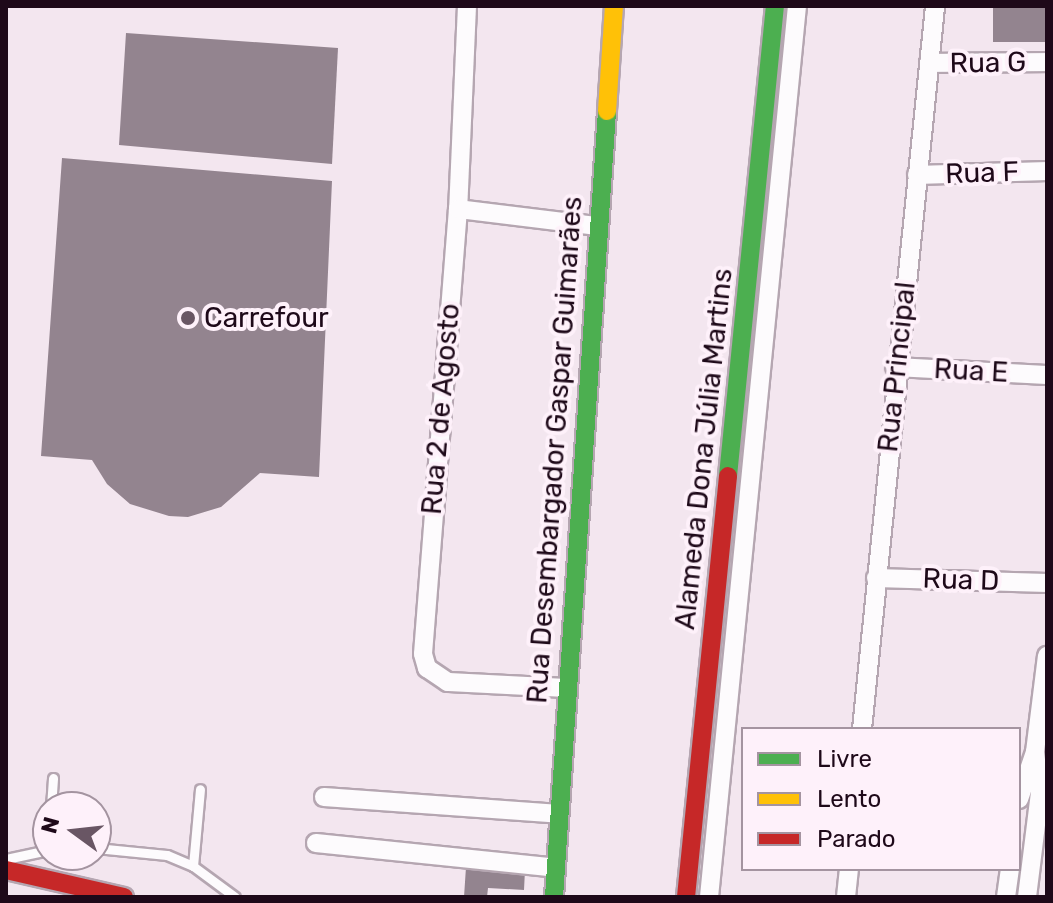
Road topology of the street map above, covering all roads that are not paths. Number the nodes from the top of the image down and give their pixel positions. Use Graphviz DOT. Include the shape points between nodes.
graph roads {
  1 [pos="467,6"];
  2 [pos="614,6"];
  3 [pos="775,6"];
  4 [pos="797,6"];
  5 [pos="935,6"];
  6 [pos="1047,62"];
  7 [pos="929,63"];
  8 [pos="767,123"];
  9 [pos="788,125"];
  10 [pos="1047,171"];
  11 [pos="917,175"];
  12 [pos="458,209"];
  13 [pos="597,226"];
  14 [pos="895,367"];
  15 [pos="1047,375"];
  16 [pos="728,491"];
  17 [pos="750,494"];
  18 [pos="876,578"];
  19 [pos="1047,583"];
  20 [pos="1047,656"];
  21 [pos="567,688"];
  22 [pos="862,727"];
  23 [pos="700,749"];
  24 [pos="723,751"];
  25 [pos="1035,752"];
  26 [pos="53,778"];
  27 [pos="1021,788"];
  28 [pos="200,789"];
  29 [pos="52,791"];
  30 [pos="1021,791"];
  31 [pos="1044,792"];
  32 [pos="324,797"];
  33 [pos="559,814"];
  34 [pos="316,843"];
  35 [pos="112,850"];
  36 [pos="32,853"];
  37 [pos="6,859"];
  38 [pos="193,866"];
  39 [pos="556,868"];
  40 [pos="6,870"];
  41 [pos="849,871"];
  42 [pos="1010,871"];
  43 [pos="124,897"];
  44 [pos="235,897"];
  45 [pos="554,897"];
  46 [pos="686,897"];
  47 [pos="709,897"];
  48 [pos="846,897"];
  49 [pos="1006,897"];
  50 [pos="1027,897"];
  1 -- 12 [label="street, Rua 2 de Agosto"];
  2 -- 13 [label="street, Rua Desembargador Gaspar Guimarães"];
  3 -- 8 [label="street, Alameda Dona Júlia Martins"];
  4 -- 9 [label="street, Alameda Dona Júlia Martins"];
  5 -- 7 [label="street, Rua Principal"];
  6 -- 7 [label="street, Rua G"];
  7 -- 11 [label="street, Rua Principal"];
  8 -- 9 [label="street"];
  8 -- 16 [label="street, Alameda Dona Júlia Martins"];
  9 -- 17 [label="street, Alameda Dona Júlia Martins"];
  10 -- 11 [label="street, Rua F"];
  11 -- 14 [label="street, Rua Principal"];
  12 -- 13 [label="street"];
  12 -- 21 [label="street, Rua 2 de Agosto" via="423,654 427,668 448,682"];
  13 -- 21 [label="street, Rua Desembargador Gaspar Guimarães"];
  14 -- 15 [label="street, Rua E"];
  14 -- 18 [label="street, Rua Principal"];
  16 -- 17 [label="street"];
  16 -- 23 [label="street, Alameda Dona Júlia Martins"];
  17 -- 24 [label="street, Alameda Dona Júlia Martins"];
  18 -- 19 [label="street, Rua D"];
  18 -- 22 [label="street, Rua Principal"];
  20 -- 25 [label="street"];
  21 -- 33 [label="street, Rua Desembargador Gaspar Guimarães"];
  23 -- 24 [label="street"];
  23 -- 46 [label="street, Alameda Dona Júlia Martins"];
  24 -- 47 [label="street, Alameda Dona Júlia Martins"];
  25 -- 27 [label="street"];
  25 -- 31 [label="street"];
  26 -- 29 [label="lane"];
  28 -- 38 [label="lane"];
  30 -- 31 [label="street"];
  31 -- 50 [label="street"];
  32 -- 33 [label="street"];
  33 -- 39 [label="street, Rua Desembargador Gaspar Guimarães"];
  34 -- 39 [label="street"];
  35 -- 38 [label="lane" via="167,855"];
  36 -- 37 [label="lane"];
  38 -- 44 [label="lane"];
  39 -- 45 [label="street, Rua Desembargador Gaspar Guimarães"];
  40 -- 43 [label="street"];
  41 -- 48 [label="street"];
  42 -- 49 [label="street"];
}
